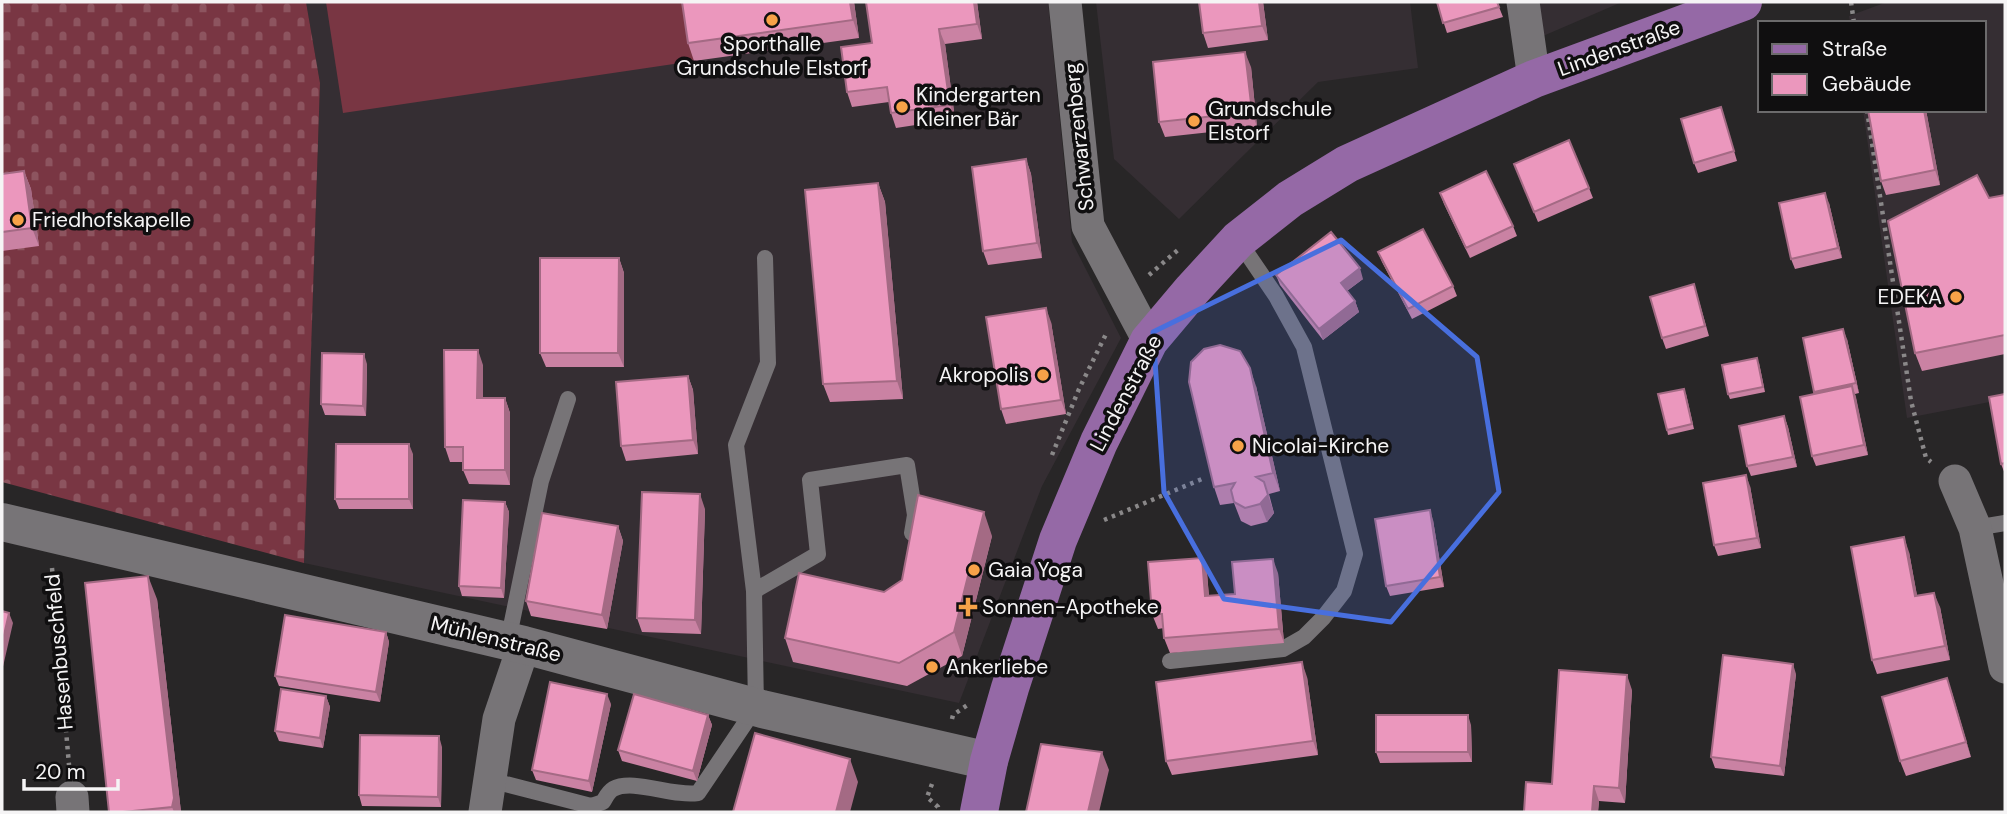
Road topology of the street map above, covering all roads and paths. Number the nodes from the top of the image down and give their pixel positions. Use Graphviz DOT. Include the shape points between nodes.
graph roads {
  1 [pos="1065,2"];
  2 [pos="1523,2"];
  3 [pos="1743,2"];
  4 [pos="1851,2"];
  5 [pos="1854,21"];
  6 [pos="1534,79"];
  7 [pos="1867,112"];
  8 [pos="1238,240"];
  9 [pos="765,258"];
  10 [pos="1149,341"];
  11 [pos="568,399"];
  12 [pos="1202,479"];
  13 [pos="1955,481"];
  14 [pos="2,523"];
  15 [pos="1990,525"];
  16 [pos="49,534"];
  17 [pos="1058,540"];
  18 [pos="909,546"];
  19 [pos="754,592"];
  20 [pos="516,643"];
  21 [pos="1170,661"];
  22 [pos="2005,667"];
  23 [pos="757,707"];
  24 [pos="989,761"];
  25 [pos="487,796"];
  26 [pos="73,805"];
  27 [pos="979,812"];
  1 -- 10 [label="street, Schwarzenberg" via="1088,226"];
  2 -- 6 [label="street, Lindenstraße"];
  3 -- 6 [label="main road, Lindenstraße"];
  4 -- 5 [label="path"];
  6 -- 8 [label="main road, Lindenstraße" via="1347,164 1290,199"];
  7 -- 13 [label="path" via="1911,401 1926,458"];
  8 -- 10 [label="main road, Lindenstraße"];
  8 -- 21 [label="lane" via="1304,347 1355,554 1344,591 1304,637 1283,649"];
  9 -- 19 [label="lane" via="768,363 736,445"];
  10 -- 17 [label="main road, Lindenstraße"];
  11 -- 20 [label="lane" via="541,481"];
  12 -- 17 [label="path"];
  13 -- 15 [label="street"];
  14 -- 16 [label="main road, Mühlenstraße"];
  15 -- 22 [label="street"];
  16 -- 20 [label="main road, Mühlenstraße"];
  16 -- 26 [label="path, Hasenbuschfeld"];
  17 -- 24 [label="main road, Lindenstraße"];
  18 -- 19 [label="lane" via="915,515 907,465 810,480 818,554"];
  19 -- 23 [label="lane"];
  20 -- 23 [label="main road, Mühlenstraße"];
  20 -- 25 [label="street"];
  23 -- 24 [label="main road, Mühlenstraße"];
  23 -- 25 [label="lane" via="698,793 616,787 603,802 591,806"];
  24 -- 27 [label="main road, Lindenstraße"];
}
